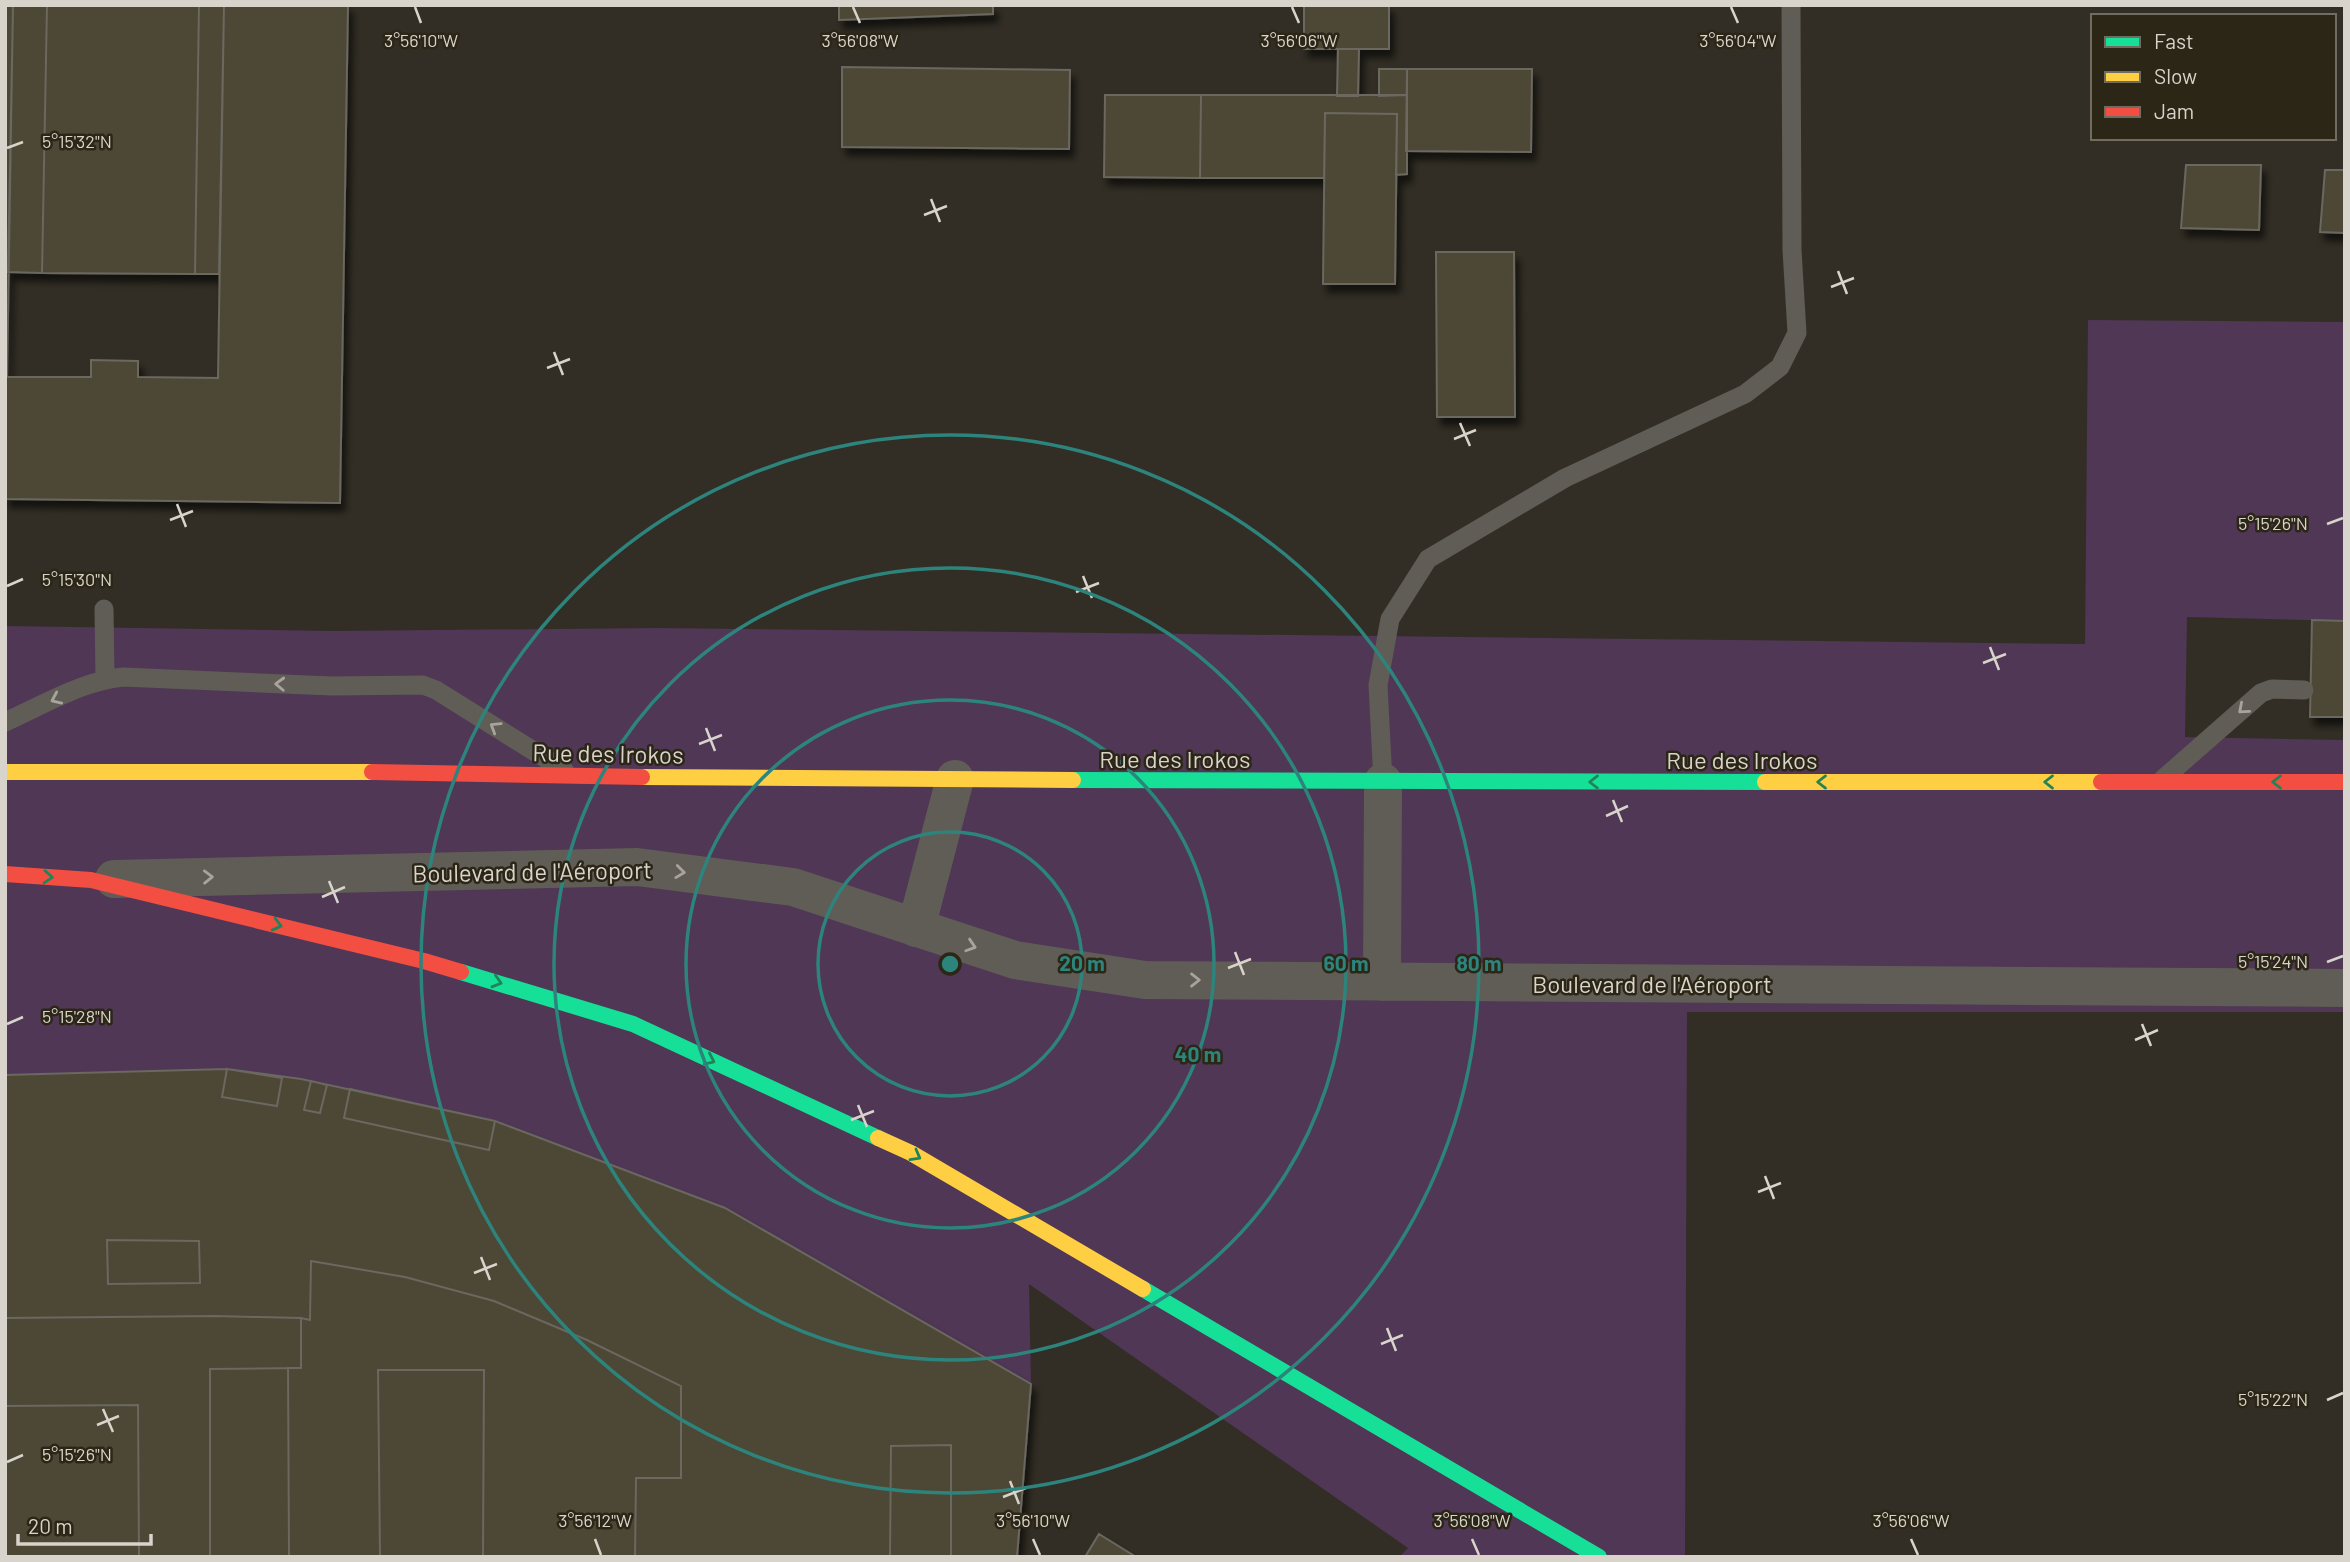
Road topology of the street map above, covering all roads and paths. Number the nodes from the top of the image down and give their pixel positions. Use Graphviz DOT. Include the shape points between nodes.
graph roads {
  1 [pos="1791,5"];
  2 [pos="104,609"];
  3 [pos="106,679"];
  4 [pos="2304,690"];
  5 [pos="5,722"];
  6 [pos="5,772"];
  7 [pos="574,776"];
  8 [pos="955,779"];
  9 [pos="1383,782"];
  10 [pos="2159,782"];
  11 [pos="2345,782"];
  12 [pos="5,874"];
  13 [pos="91,880"];
  14 [pos="916,928"];
  15 [pos="1382,982"];
  16 [pos="2345,988"];
  17 [pos="1599,1557"];
  1 -- 9 [label="lane" via="1797,334 1780,367 1745,394 1565,478 1428,559 1390,619 1378,685"];
  2 -- 3 [label="lane"];
  3 -- 5 [label="lane, one-way"];
  7 -- 3 [label="lane, one-way" via="423,685"];
  4 -- 10 [label="lane, one-way" via="2261,693"];
  6 -- 7 [label="main road, Rue des Irokos"];
  7 -- 8 [label="main road, Rue des Irokos"];
  8 -- 9 [label="main road, Rue des Irokos"];
  8 -- 14 [label="street"];
  10 -- 9 [label="main road, Rue des Irokos, one-way"];
  9 -- 15 [label="street"];
  11 -- 10 [label="main road, Rue des Irokos, one-way"];
  12 -- 13 [label="main road, one-way"];
  13 -- 14 [label="street, Boulevard de l'Aéroport, one-way" via="637,867 793,887"];
  13 -- 17 [label="main road, one-way" via="424,961 633,1024 911,1153"];
  14 -- 15 [label="street, Boulevard de l'Aéroport, one-way" via="1015,960 1145,980"];
  15 -- 16 [label="street, Boulevard de l'Aéroport"];
}
